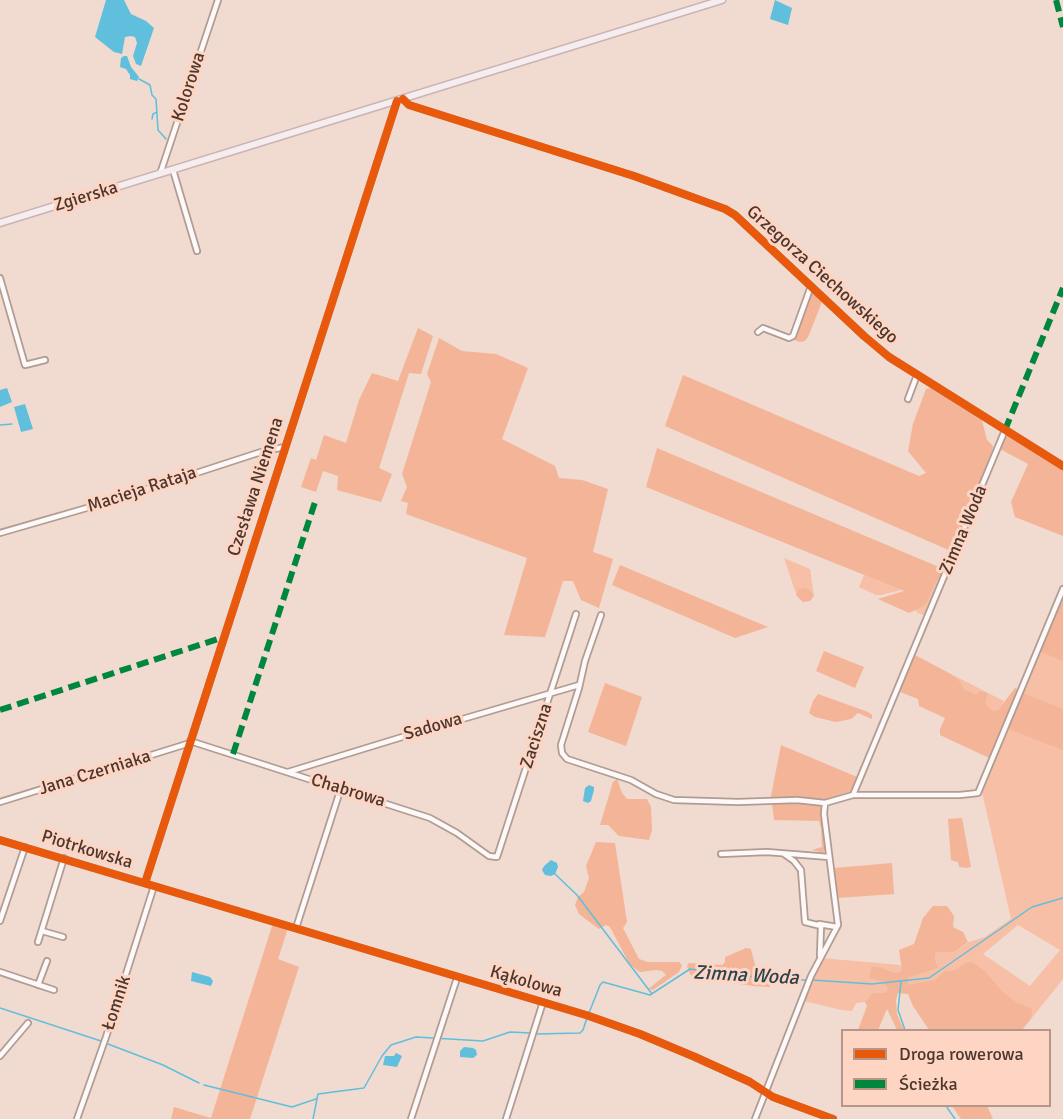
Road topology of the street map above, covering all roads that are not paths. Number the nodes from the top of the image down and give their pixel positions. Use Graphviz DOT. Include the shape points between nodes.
graph roads {
  1 [pos="218,0"];
  2 [pos="723,0"];
  3 [pos="400,100"];
  4 [pos="173,170"];
  5 [pos="160,174"];
  6 [pos="0,223"];
  7 [pos="197,251"];
  8 [pos="0,278"];
  9 [pos="811,286"];
  10 [pos="758,332"];
  11 [pos="45,360"];
  12 [pos="917,375"];
  13 [pos="908,399"];
  14 [pos="1005,430"];
  15 [pos="285,447"];
  16 [pos="1063,466"];
  17 [pos="0,533"];
  18 [pos="1063,589"];
  19 [pos="576,614"];
  20 [pos="601,615"];
  21 [pos="579,685"];
  22 [pos="551,693"];
  23 [pos="190,742"];
  24 [pos="288,772"];
  25 [pos="339,789"];
  26 [pos="853,795"];
  27 [pos="0,802"];
  28 [pos="825,802"];
  29 [pos="0,840"];
  30 [pos="25,847"];
  31 [pos="721,854"];
  32 [pos="784,854"];
  33 [pos="830,856"];
  34 [pos="497,857"];
  35 [pos="64,858"];
  36 [pos="145,883"];
  37 [pos="154,885"];
  38 [pos="201,899"];
  39 [pos="0,921"];
  40 [pos="819,924"];
  41 [pos="837,927"];
  42 [pos="296,928"];
  43 [pos="42,931"];
  44 [pos="63,937"];
  45 [pos="38,942"];
  46 [pos="819,958"];
  47 [pos="47,961"];
  48 [pos="0,972"];
  49 [pos="457,978"];
  50 [pos="38,985"];
  51 [pos="54,990"];
  52 [pos="543,1002"];
  53 [pos="28,1023"];
  54 [pos="0,1056"];
  55 [pos="765,1093"];
  56 [pos="77,1119"];
  57 [pos="411,1119"];
  58 [pos="506,1119"];
  59 [pos="755,1119"];
  60 [pos="833,1119"];
  1 -- 5 [label="street, Kolorowa"];
  2 -- 3 [label="main road, Zgierska"];
  3 -- 4 [label="main road, Zgierska"];
  3 -- 9 [label="street, Grzegorza Ciechowskiego" via="715,204 735,215"];
  3 -- 15 [label="street, Czesława Niemena"];
  4 -- 5 [label="main road, Zgierska"];
  4 -- 7 [label="street"];
  5 -- 6 [label="main road, Zgierska"];
  8 -- 11 [label="street" via="26,365"];
  9 -- 10 [label="street" via="793,336 763,328"];
  9 -- 12 [label="street, Grzegorza Ciechowskiego" via="882,351"];
  12 -- 13 [label="street"];
  12 -- 14 [label="street, Grzegorza Ciechowskiego"];
  14 -- 16 [label="street, Grzegorza Ciechowskiego"];
  14 -- 26 [label="street, Zimna Woda"];
  15 -- 17 [label="street, Macieja Rataja"];
  15 -- 23 [label="street, Czesława Niemena"];
  18 -- 26 [label="street" via="978,793"];
  19 -- 22 [label="street, Zaciszna"];
  20 -- 21 [label="street"];
  21 -- 22 [label="street, Sadowa"];
  21 -- 28 [label="street" via="560,749 572,762 631,780 674,800"];
  22 -- 24 [label="street, Sadowa"];
  22 -- 34 [label="street, Zaciszna"];
  23 -- 24 [label="street, Chabrowa"];
  23 -- 27 [label="street, Jana Czerniaka"];
  23 -- 36 [label="street, Czesława Niemena"];
  24 -- 25 [label="street, Chabrowa"];
  25 -- 34 [label="street, Chabrowa" via="430,818 489,856"];
  25 -- 42 [label="street"];
  26 -- 28 [label="street"];
  28 -- 33 [label="street"];
  29 -- 30 [label="street, Piotrkowska"];
  30 -- 35 [label="street, Piotrkowska"];
  30 -- 39 [label="street"];
  31 -- 32 [label="street"];
  32 -- 33 [label="street"];
  32 -- 40 [label="street" via="801,870 805,922"];
  33 -- 41 [label="street"];
  35 -- 36 [label="street, Piotrkowska"];
  35 -- 43 [label="street"];
  36 -- 37 [label="street, Piotrkowska"];
  37 -- 38 [label="street, Piotrkowska"];
  37 -- 56 [label="street, Łomnik"];
  38 -- 42 [label="street, Kąkolowa"];
  40 -- 41 [label="street"];
  40 -- 46 [label="street"];
  41 -- 46 [label="street"];
  42 -- 49 [label="street, Kąkolowa"];
  43 -- 44 [label="street"];
  43 -- 45 [label="street"];
  46 -- 55 [label="street"];
  47 -- 50 [label="street"];
  48 -- 50 [label="street"];
  49 -- 52 [label="street, Kąkolowa"];
  49 -- 57 [label="street"];
  50 -- 51 [label="street"];
  52 -- 55 [label="street, Kąkolowa" via="640,1034 742,1078"];
  52 -- 58 [label="street"];
  53 -- 54 [label="street"];
  55 -- 59 [label="street"];
  55 -- 60 [label="street, Kąkolowa"];
}
